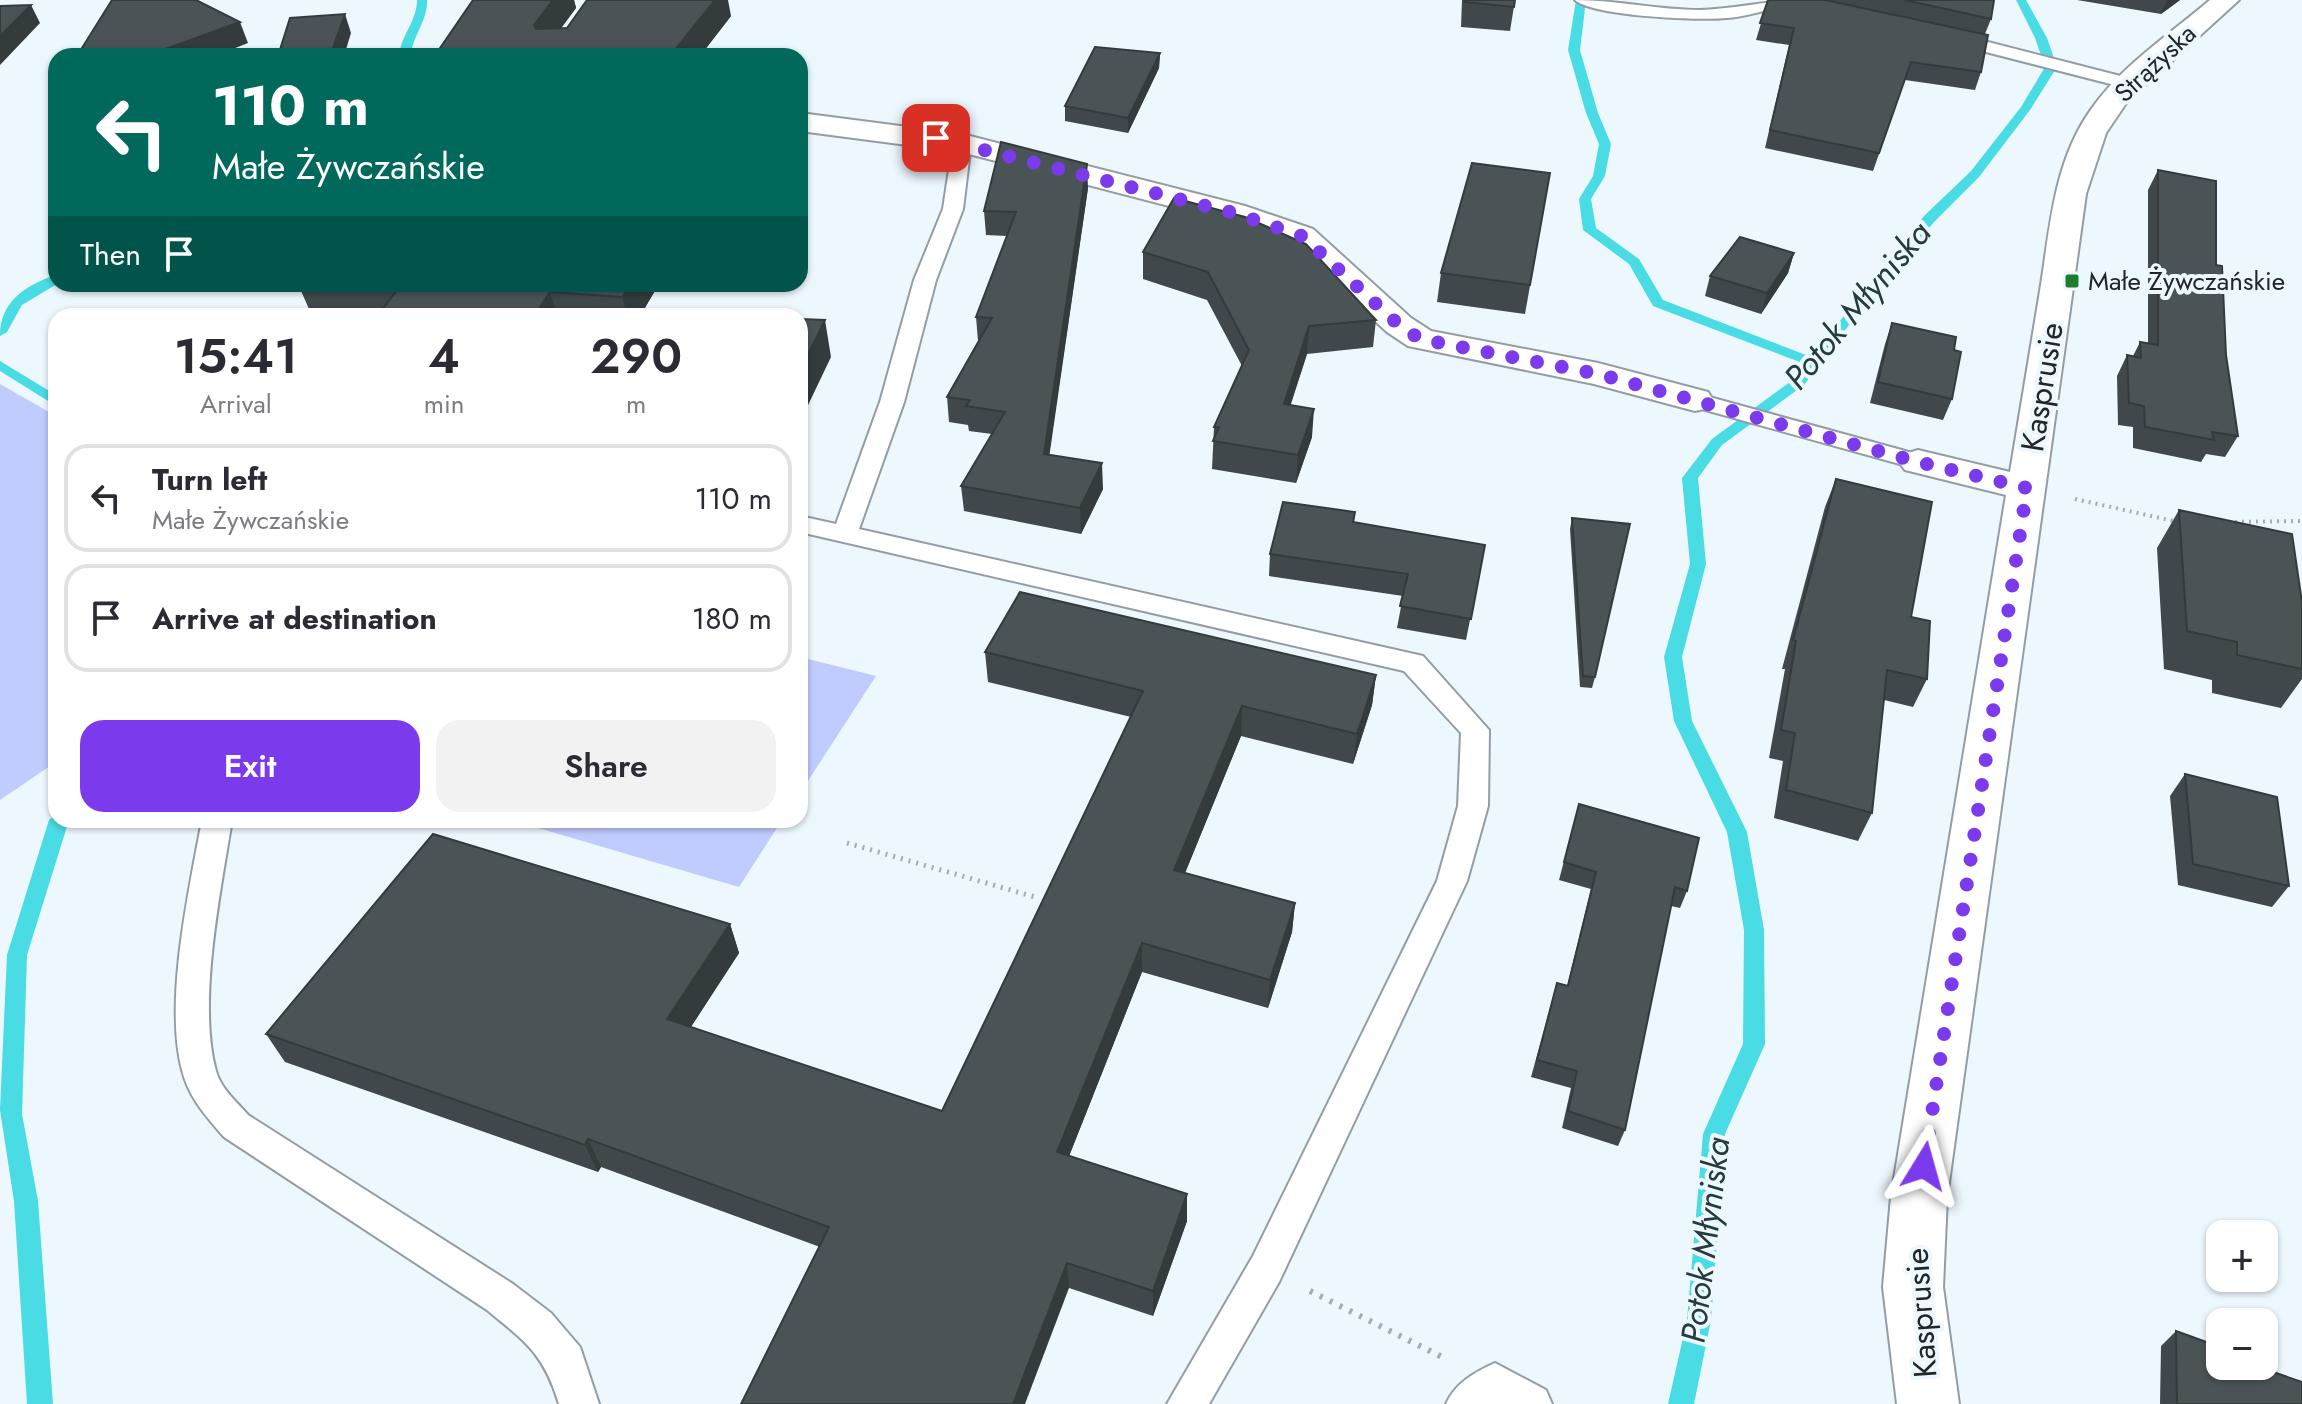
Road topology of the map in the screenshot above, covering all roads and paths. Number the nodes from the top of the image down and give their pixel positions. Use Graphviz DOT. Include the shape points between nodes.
graph roads {
  1 [pos="1583,0"];
  2 [pos="2226,0"];
  3 [pos="1818,7"];
  4 [pos="1938,34"];
  5 [pos="2130,84"];
  6 [pos="808,123"];
  7 [pos="2091,133"];
  8 [pos="962,143"];
  9 [pos="1695,400"];
  10 [pos="1918,462"];
  11 [pos="2027,488"];
  12 [pos="2302,521"];
  13 [pos="2191,522"];
  14 [pos="2222,522"];
  15 [pos="808,526"];
  16 [pos="845,534"];
  17 [pos="216,828"];
  18 [pos="847,843"];
  19 [pos="1035,897"];
  20 [pos="1266,1269"];
  21 [pos="1480,1394"];
  22 [pos="579,1404"];
  23 [pos="1187,1404"];
  24 [pos="1532,1404"];
  25 [pos="1928,1404"];
  1 -- 3 [label="lane" via="1696,15 1781,0"];
  2 -- 5 [label="street, Strążyska"];
  4 -- 5 [label="lane"];
  5 -- 7 [label="street, Strążyska"];
  6 -- 8 [label="street"];
  7 -- 11 [label="street, Kasprusie" via="2072,202"];
  8 -- 9 [label="street" via="1234,213 1302,236 1420,339 1598,374"];
  8 -- 16 [label="lane" via="953,209 925,280 892,402"];
  9 -- 10 [label="lane"];
  10 -- 11 [label="street"];
  11 -- 13 [label="path"];
  11 -- 25 [label="street, Kasprusie" via="1919,1197 1913,1287"];
  12 -- 14 [label="path"];
  15 -- 16 [label="lane"];
  16 -- 20 [label="lane" via="1413,663 1475,730 1473,806 1452,881"];
  17 -- 22 [label="lane" via="198,924 195,1052 206,1092 236,1126 537,1326 566,1361"];
  18 -- 19 [label="path"];
  20 -- 21 [label="path"];
  20 -- 23 [label="lane"];
  21 -- 24 [label="lane"];
}
